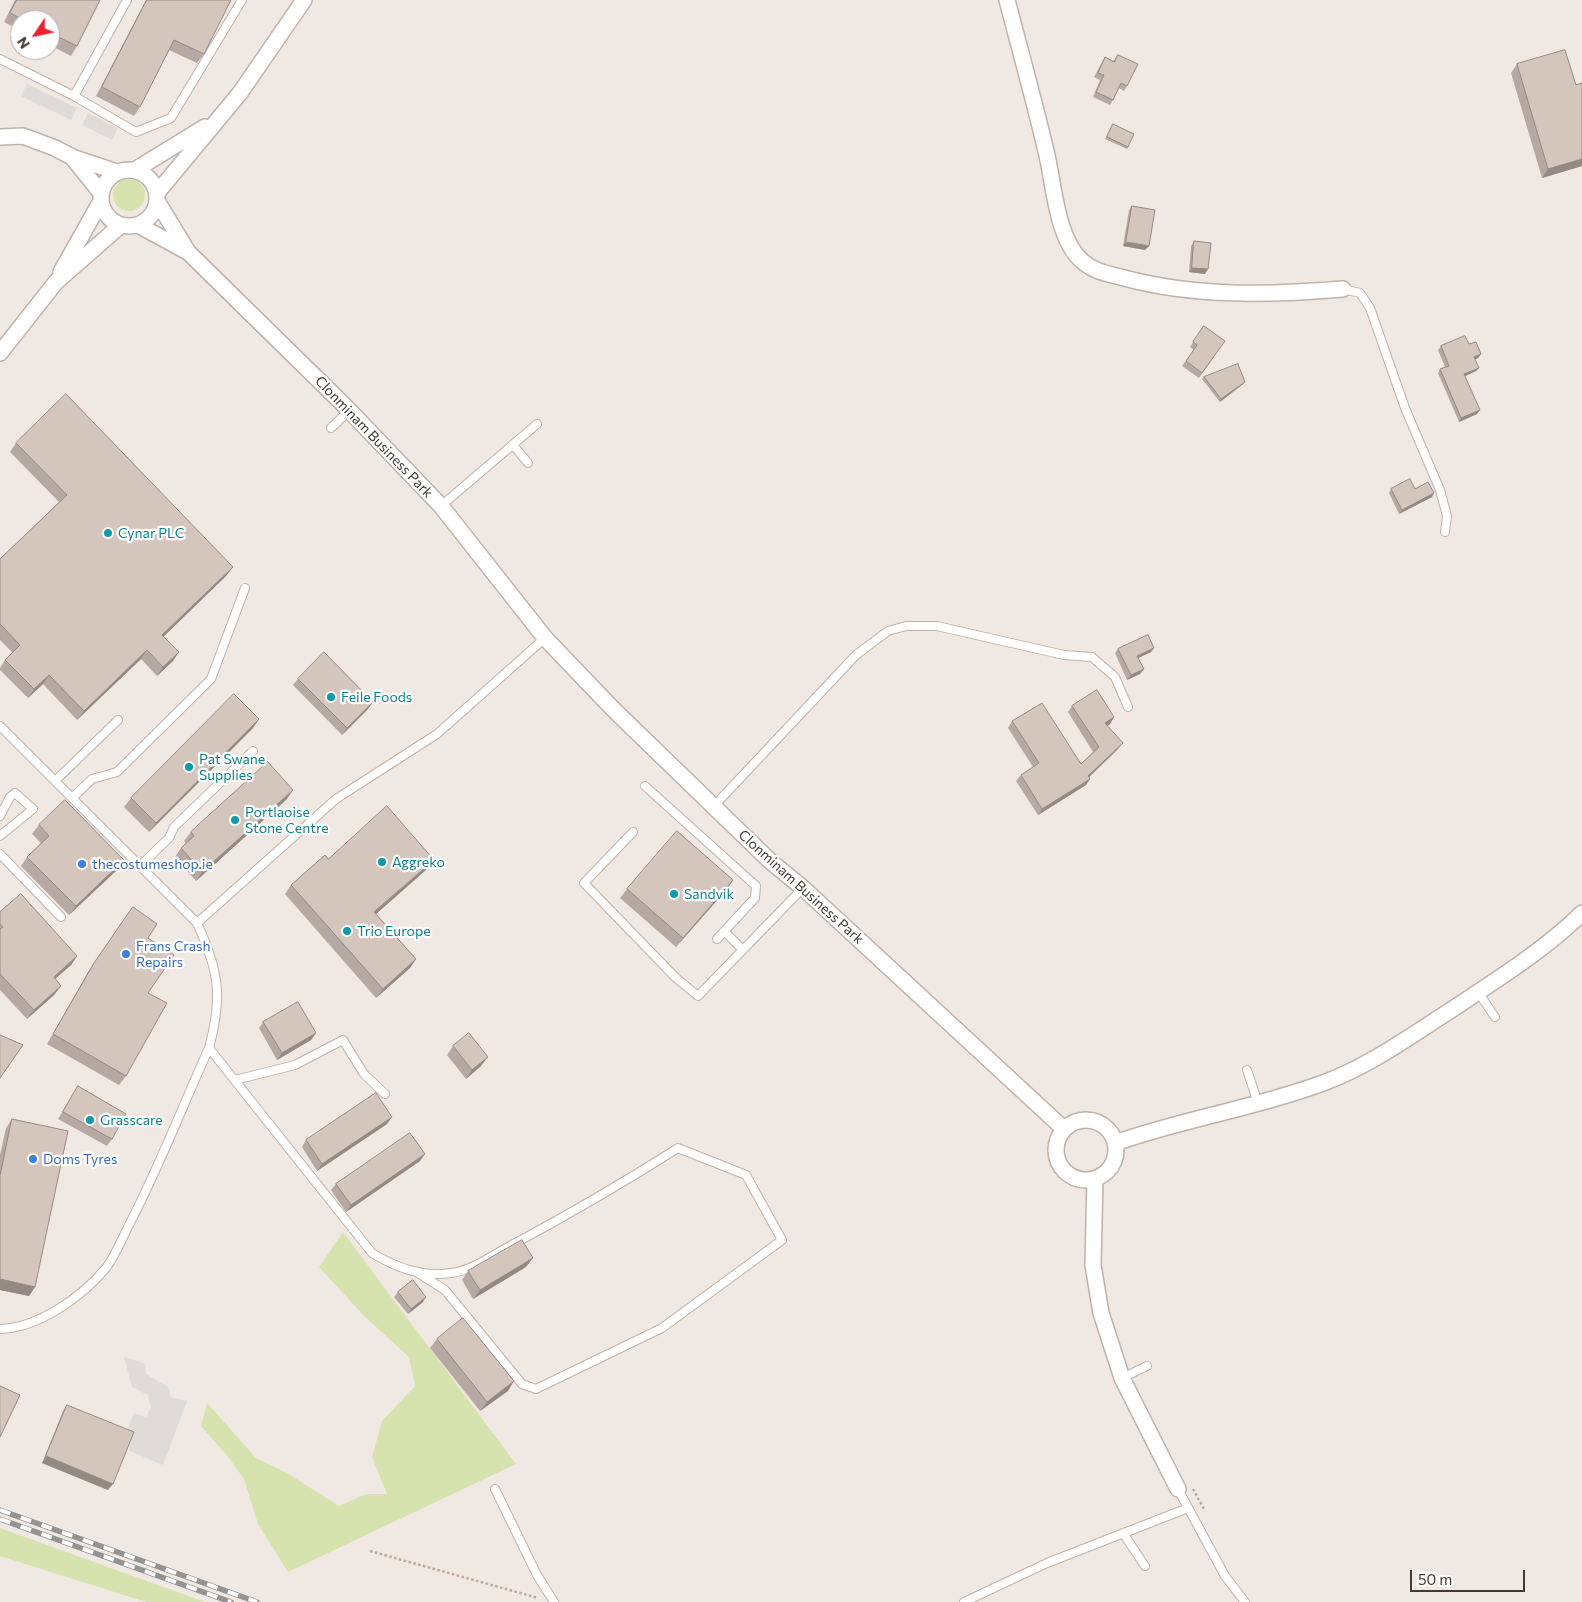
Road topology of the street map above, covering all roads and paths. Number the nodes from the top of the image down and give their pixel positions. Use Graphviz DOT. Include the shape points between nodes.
graph roads {
  1 [pos="127,0"];
  2 [pos="242,0"];
  3 [pos="304,0"];
  4 [pos="1007,0"];
  5 [pos="0,59"];
  6 [pos="74,96"];
  7 [pos="215,121"];
  8 [pos="0,137"];
  9 [pos="72,157"];
  10 [pos="135,170"];
  11 [pos="117,172"];
  12 [pos="101,197"];
  13 [pos="157,197"];
  14 [pos="122,225"];
  15 [pos="138,225"];
  16 [pos="188,252"];
  17 [pos="56,282"];
  18 [pos="1342,289"];
  19 [pos="0,353"];
  20 [pos="350,411"];
  21 [pos="537,424"];
  22 [pos="331,428"];
  23 [pos="513,445"];
  24 [pos="528,463"];
  25 [pos="441,506"];
  26 [pos="1445,532"];
  27 [pos="246,588"];
  28 [pos="545,638"];
  29 [pos="1128,707"];
  30 [pos="118,720"];
  31 [pos="1,729"];
  32 [pos="253,751"];
  33 [pos="55,781"];
  34 [pos="645,786"];
  35 [pos="72,798"];
  36 [pos="714,806"];
  37 [pos="0,816"];
  38 [pos="633,832"];
  39 [pos="0,836"];
  40 [pos="0,854"];
  41 [pos="140,866"];
  42 [pos="803,888"];
  43 [pos="1582,913"];
  44 [pos="61,917"];
  45 [pos="197,923"];
  46 [pos="724,931"];
  47 [pos="717,939"];
  48 [pos="743,950"];
  49 [pos="1478,992"];
  50 [pos="1495,1018"];
  51 [pos="209,1048"];
  52 [pos="1247,1070"];
  53 [pos="235,1080"];
  54 [pos="385,1094"];
  55 [pos="1258,1103"];
  56 [pos="1064,1130"];
  57 [pos="1116,1143"];
  58 [pos="1095,1179"];
  59 [pos="418,1273"];
  60 [pos="0,1329"];
  61 [pos="1147,1366"];
  62 [pos="1122,1378"];
  63 [pos="495,1489"];
  64 [pos="1178,1489"];
  65 [pos="1188,1508"];
  66 [pos="1123,1533"];
  67 [pos="370,1551"];
  68 [pos="1144,1566"];
  69 [pos="542,1599"];
  70 [pos="554,1602"];
  71 [pos="964,1602"];
  72 [pos="1245,1602"];
  1 -- 6 [label="lane"];
  2 -- 6 [label="lane" via="170,118 136,132"];
  3 -- 7 [label="street" via="240,93"];
  4 -- 18 [label="street" via="1047,152 1062,224 1072,248 1082,260 1095,270 1141,283 1185,290 1262,293"];
  5 -- 6 [label="lane"];
  7 -- 10 [label="street"];
  7 -- 13 [label="street"];
  8 -- 9 [label="street" via="23,136"];
  9 -- 11 [label="street"];
  9 -- 12 [label="street"];
  10 -- 11 [label="street"];
  10 -- 13 [label="street" via="150,179"];
  11 -- 12 [label="street" via="104,184"];
  12 -- 14 [label="street" via="108,216"];
  12 -- 17 [label="street"];
  13 -- 15 [label="street" via="151,215"];
  13 -- 16 [label="street, Clonminam Business Park"];
  14 -- 15 [label="street"];
  14 -- 17 [label="street"];
  15 -- 16 [label="street, Clonminam Business Park"];
  16 -- 20 [label="street, Clonminam Business Park"];
  17 -- 19 [label="street"];
  18 -- 26 [label="lane" via="1360,293 1370,308 1405,408 1440,490 1447,516"];
  20 -- 22 [label="lane"];
  20 -- 25 [label="street, Clonminam Business Park"];
  21 -- 23 [label="lane"];
  23 -- 24 [label="lane"];
  23 -- 25 [label="lane"];
  25 -- 28 [label="street, Clonminam Business Park"];
  27 -- 35 [label="lane" via="210,679 117,772 92,780"];
  28 -- 36 [label="street, Clonminam Business Park"];
  28 -- 45 [label="lane" via="436,734 336,799"];
  29 -- 36 [label="lane" via="1115,677 1092,657 1064,655 937,626 906,626 888,631 839,671"];
  30 -- 33 [label="lane"];
  31 -- 33 [label="lane"];
  32 -- 41 [label="lane" via="174,827 168,838"];
  33 -- 35 [label="lane"];
  34 -- 46 [label="lane" via="756,886 755,898"];
  35 -- 41 [label="lane"];
  36 -- 42 [label="street, Clonminam Business Park" via="770,861"];
  37 -- 39 [label="lane" via="15,793 33,808"];
  38 -- 48 [label="lane" via="584,883 676,978 698,996"];
  40 -- 44 [label="lane"];
  41 -- 45 [label="lane"];
  42 -- 48 [label="lane"];
  42 -- 56 [label="street, Clonminam Business Park"];
  43 -- 49 [label="street" via="1540,951"];
  45 -- 51 [label="lane" via="210,951 218,983 216,1022"];
  46 -- 47 [label="lane"];
  46 -- 48 [label="lane"];
  49 -- 50 [label="lane"];
  49 -- 55 [label="street" via="1350,1071"];
  51 -- 53 [label="lane"];
  51 -- 60 [label="lane" via="138,1206 107,1266 91,1285 52,1312 14,1329"];
  52 -- 55 [label="lane"];
  53 -- 54 [label="lane" via="295,1066 344,1040 364,1074"];
  53 -- 59 [label="lane" via="372,1253 393,1266"];
  55 -- 57 [label="street"];
  56 -- 57 [label="street" via="1089,1120 1106,1128"];
  56 -- 58 [label="street" via="1056,1147 1060,1166 1075,1178"];
  57 -- 58 [label="street" via="1110,1169"];
  58 -- 62 [label="street" via="1093,1265 1101,1313"];
  59 -- 59 [label="lane" via="453,1274 476,1264 597,1200 678,1148 746,1175 782,1240 662,1328 536,1389 522,1384 445,1290"];
  61 -- 62 [label="lane"];
  62 -- 64 [label="street"];
  63 -- 70 [label="lane" via="537,1575"];
  64 -- 65 [label="lane"];
  65 -- 66 [label="lane"];
  65 -- 72 [label="lane" via="1225,1576"];
  66 -- 68 [label="lane"];
  66 -- 71 [label="lane" via="1047,1563"];
  67 -- 69 [label="path"];
}
